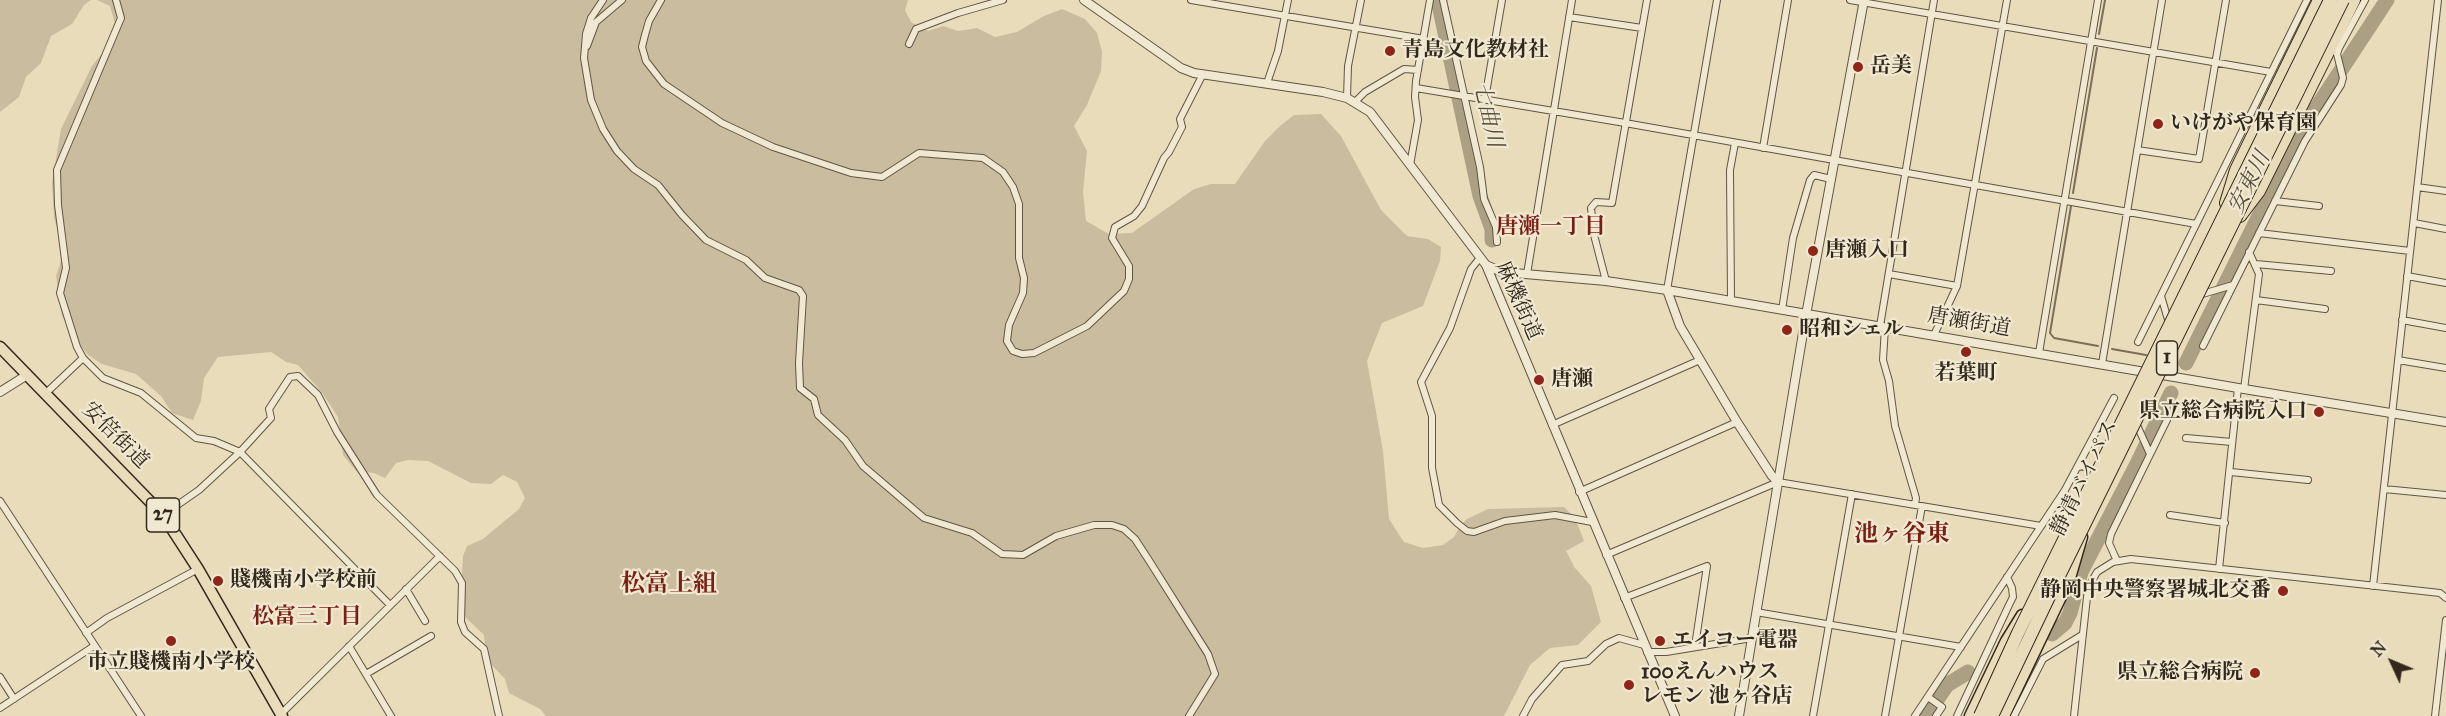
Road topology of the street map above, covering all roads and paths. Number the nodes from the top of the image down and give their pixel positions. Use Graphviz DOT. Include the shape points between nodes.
graph roads {
  1 [pos="116,0"];
  2 [pos="603,0"];
  3 [pos="622,0"];
  4 [pos="661,0"];
  5 [pos="1003,0"];
  6 [pos="1084,0"];
  7 [pos="1191,0"];
  8 [pos="1288,0"];
  9 [pos="1361,0"];
  10 [pos="1430,0"];
  11 [pos="1443,0"];
  12 [pos="1502,0"];
  13 [pos="1572,0"];
  14 [pos="1647,0"];
  15 [pos="1717,0"];
  16 [pos="1788,0"];
  17 [pos="1850,0"];
  18 [pos="1934,0"];
  19 [pos="2007,0"];
  20 [pos="2098,0"];
  21 [pos="2162,0"];
  22 [pos="2226,0"];
  23 [pos="2307,0"];
  24 [pos="2319,0"];
  25 [pos="2329,0"];
  26 [pos="2344,0"];
  27 [pos="2354,0"];
  28 [pos="2365,0"];
  29 [pos="2438,0"];
  30 [pos="1864,1"];
  31 [pos="1225,3"];
  32 [pos="1932,14"];
  33 [pos="1285,16"];
  34 [pos="1569,17"];
  35 [pos="2003,26"];
  36 [pos="1356,28"];
  37 [pos="1642,28"];
  38 [pos="1424,39"];
  39 [pos="2091,41"];
  40 [pos="909,44"];
  41 [pos="584,52"];
  42 [pos="2153,52"];
  43 [pos="2216,63"];
  44 [pos="1418,70"];
  45 [pos="2271,72"];
  46 [pos="1203,74"];
  47 [pos="1267,83"];
  48 [pos="1416,88"];
  49 [pos="1464,96"];
  50 [pos="1485,99"];
  51 [pos="1351,100"];
  52 [pos="1553,111"];
  53 [pos="1625,123"];
  54 [pos="1694,136"];
  55 [pos="1735,143"];
  56 [pos="1763,148"];
  57 [pos="2137,150"];
  58 [pos="1834,160"];
  59 [pos="1410,165"];
  60 [pos="1906,172"];
  61 [pos="1831,179"];
  62 [pos="1976,184"];
  63 [pos="2417,187"];
  64 [pos="2446,191"];
  65 [pos="2066,200"];
  66 [pos="2275,201"];
  67 [pos="2319,206"];
  68 [pos="2225,210"];
  69 [pos="2127,211"];
  70 [pos="2237,219"];
  71 [pos="2414,223"];
  72 [pos="2196,224"];
  73 [pos="2446,229"];
  74 [pos="2259,233"];
  75 [pos="1497,242"];
  76 [pos="2410,251"];
  77 [pos="2249,252"];
  78 [pos="1482,262"];
  79 [pos="2256,264"];
  80 [pos="2331,271"];
  81 [pos="1527,274"];
  82 [pos="1889,274"];
  83 [pos="2407,276"];
  84 [pos="1606,280"];
  85 [pos="2446,283"];
  86 [pos="2233,285"];
  87 [pos="1957,286"];
  88 [pos="1667,290"];
  89 [pos="2199,295"];
  90 [pos="2161,296"];
  91 [pos="2256,300"];
  92 [pos="1731,301"];
  93 [pos="2325,309"];
  94 [pos="1782,310"];
  95 [pos="1806,315"];
  96 [pos="2151,315"];
  97 [pos="2168,319"];
  98 [pos="2402,320"];
  99 [pos="1883,327"];
  100 [pos="2446,328"];
  101 [pos="1934,335"];
  102 [pos="2138,342"];
  103 [pos="2203,346"];
  104 [pos="0,347"];
  105 [pos="2039,353"];
  106 [pos="83,358"];
  107 [pos="1700,360"];
  108 [pos="2398,360"];
  109 [pos="2102,364"];
  110 [pos="2446,368"];
  111 [pos="2146,372"];
  112 [pos="2160,374"];
  113 [pos="27,375"];
  114 [pos="2241,389"];
  115 [pos="0,392"];
  116 [pos="46,393"];
  117 [pos="2114,398"];
  118 [pos="2392,413"];
  119 [pos="2167,420"];
  120 [pos="1737,422"];
  121 [pos="2136,422"];
  122 [pos="2446,422"];
  123 [pos="1552,425"];
  124 [pos="2186,438"];
  125 [pos="2232,442"];
  126 [pos="240,452"];
  127 [pos="2149,452"];
  128 [pos="2078,466"];
  129 [pos="2230,472"];
  130 [pos="2095,474"];
  131 [pos="2308,480"];
  132 [pos="1778,482"];
  133 [pos="2384,489"];
  134 [pos="1579,492"];
  135 [pos="1852,494"];
  136 [pos="2446,495"];
  137 [pos="0,501"];
  138 [pos="1918,506"];
  139 [pos="164,515"];
  140 [pos="2170,516"];
  141 [pos="1592,522"];
  142 [pos="2224,523"];
  143 [pos="2041,526"];
  144 [pos="2085,528"];
  145 [pos="1606,555"];
  146 [pos="440,556"];
  147 [pos="2117,561"];
  148 [pos="198,569"];
  149 [pos="2219,569"];
  150 [pos="2007,577"];
  151 [pos="2373,586"];
  152 [pos="406,589"];
  153 [pos="2034,597"];
  154 [pos="1624,598"];
  155 [pos="2446,598"];
  156 [pos="390,605"];
  157 [pos="1756,612"];
  158 [pos="2446,620"];
  159 [pos="425,621"];
  160 [pos="1829,624"];
  161 [pos="86,633"];
  162 [pos="431,636"];
  163 [pos="1899,636"];
  164 [pos="2082,636"];
  165 [pos="1752,638"];
  166 [pos="2445,642"];
  167 [pos="94,646"];
  168 [pos="350,646"];
  169 [pos="1695,646"];
  170 [pos="1961,647"];
  171 [pos="1645,648"];
  172 [pos="366,674"];
  173 [pos="0,677"];
  174 [pos="2438,690"];
  175 [pos="2446,690"];
  176 [pos="1928,698"];
  177 [pos="14,699"];
  178 [pos="0,708"];
  179 [pos="281,715"];
  180 [pos="141,716"];
  181 [pos="391,716"];
  182 [pos="499,716"];
  183 [pos="1189,716"];
  184 [pos="1523,716"];
  185 [pos="1675,716"];
  186 [pos="1739,716"];
  187 [pos="1813,716"];
  188 [pos="1885,716"];
  189 [pos="1915,716"];
  190 [pos="1936,716"];
  191 [pos="1957,716"];
  192 [pos="1970,716"];
  193 [pos="1979,716"];
  194 [pos="1993,716"];
  195 [pos="2004,716"];
  196 [pos="2014,716"];
  197 [pos="2074,716"];
  198 [pos="2435,716"];
  1 -- 106 [label="street" via="121,18 57,170 66,268 60,293"];
  2 -- 41 [label="street" via="591,18"];
  3 -- 41 [label="street" via="596,22"];
  4 -- 46 [label="street" via="649,21 642,47 646,61 670,88 722,123 773,147 851,173 882,177 919,153 983,158 1003,172 1019,204 1019,258 1024,278 1023,293 1008,325 1007,341 1013,351 1022,354 1034,353 1087,326 1124,291 1129,266 1112,238 1115,227 1142,206 1182,127 1180,119"];
  5 -- 40 [label="street" via="916,29"];
  6 -- 46 [label="street, 麻機街道" via="1169,61"];
  7 -- 31 [label="street"];
  8 -- 33 [label="street"];
  9 -- 36 [label="street"];
  10 -- 38 [label="street"];
  11 -- 49 [label="street"];
  12 -- 50 [label="street"];
  13 -- 34 [label="street"];
  14 -- 37 [label="street"];
  15 -- 54 [label="street"];
  16 -- 56 [label="street"];
  17 -- 30 [label="street"];
  18 -- 32 [label="street"];
  19 -- 35 [label="street"];
  20 -- 39 [label="street"];
  21 -- 42 [label="street"];
  22 -- 43 [label="street"];
  23 -- 45 [label="street"];
  24 -- 68 [label="highway, 1" via="2254,131 2233,178"];
  25 -- 68 [label="main road, 1"];
  25 -- 193 [label="highway, 静清バイパス / 1, bridge"];
  26 -- 70 [label="main road, 1"];
  26 -- 194 [label="highway, 静清バイパス / 1, bridge"];
  27 -- 70 [label="highway, 1" via="2259,191"];
  28 -- 66 [label="street" via="2339,48 2341,85 2305,141"];
  29 -- 63 [label="street"];
  30 -- 32 [label="street"];
  30 -- 58 [label="street"];
  31 -- 33 [label="street"];
  32 -- 35 [label="street"];
  32 -- 60 [label="street"];
  33 -- 36 [label="street"];
  33 -- 47 [label="street"];
  34 -- 37 [label="street"];
  34 -- 52 [label="street"];
  35 -- 39 [label="street"];
  35 -- 62 [label="street"];
  36 -- 38 [label="street"];
  36 -- 51 [label="street" via="1348,66"];
  37 -- 53 [label="street"];
  38 -- 44 [label="street"];
  39 -- 42 [label="street"];
  39 -- 65 [label="street"];
  41 -- 183 [label="street" via="595,114 617,151 634,169 658,185 706,240 746,260 765,278 799,290 803,296 800,388 814,399 818,415 845,440 863,466 924,518 972,533 1002,554 1023,555 1056,536 1094,525 1112,525 1135,538 1208,654 1215,674"];
  42 -- 43 [label="street"];
  42 -- 57 [label="street"];
  43 -- 45 [label="street"];
  43 -- 57 [label="street" via="2199,159"];
  44 -- 48 [label="street"];
  44 -- 51 [label="street" via="1404,69"];
  45 -- 72 [label="street"];
  46 -- 47 [label="street, 麻機街道"];
  47 -- 51 [label="street, 麻機街道"];
  48 -- 49 [label="street"];
  48 -- 59 [label="street" via="1418,120"];
  49 -- 50 [label="street"];
  49 -- 75 [label="street" via="1484,199 1496,227"];
  50 -- 52 [label="street"];
  51 -- 59 [label="street, 麻機街道" via="1370,112"];
  52 -- 53 [label="street"];
  52 -- 81 [label="street"];
  53 -- 54 [label="street"];
  53 -- 84 [label="street" via="1612,203 1596,202 1591,208"];
  54 -- 55 [label="street"];
  54 -- 88 [label="street"];
  55 -- 56 [label="street"];
  55 -- 92 [label="street" via="1730,170"];
  56 -- 58 [label="street"];
  57 -- 69 [label="street"];
  58 -- 60 [label="street"];
  58 -- 61 [label="street"];
  59 -- 78 [label="street, 麻機街道"];
  60 -- 62 [label="street"];
  60 -- 82 [label="street"];
  61 -- 94 [label="street" via="1814,176 1810,180 1793,238"];
  61 -- 95 [label="street"];
  62 -- 65 [label="street"];
  62 -- 87 [label="street"];
  63 -- 64 [label="street"];
  63 -- 71 [label="street"];
  65 -- 69 [label="street"];
  65 -- 105 [label="street"];
  66 -- 67 [label="street"];
  66 -- 74 [label="street"];
  68 -- 97 [label="main road, 1"];
  69 -- 72 [label="street"];
  69 -- 109 [label="street"];
  70 -- 89 [label="main road, 1"];
  71 -- 73 [label="street"];
  71 -- 76 [label="street"];
  72 -- 90 [label="street"];
  74 -- 76 [label="street"];
  74 -- 77 [label="street"];
  76 -- 83 [label="street"];
  77 -- 79 [label="street"];
  77 -- 86 [label="street"];
  78 -- 81 [label="street, 唐瀬街道" via="1502,272"];
  78 -- 123 [label="street, 麻機街道"];
  78 -- 141 [label="street" via="1471,269 1450,328 1421,382 1432,416 1432,468 1438,505 1467,531 1474,532 1505,521 1555,515"];
  79 -- 80 [label="street"];
  79 -- 91 [label="street"];
  81 -- 84 [label="street, 唐瀬街道"];
  82 -- 87 [label="street"];
  82 -- 99 [label="street"];
  83 -- 85 [label="street"];
  83 -- 98 [label="street"];
  84 -- 88 [label="street, 唐瀬街道"];
  86 -- 89 [label="street"];
  86 -- 103 [label="street"];
  87 -- 101 [label="street"];
  88 -- 92 [label="street, 唐瀬街道"];
  88 -- 107 [label="street" via="1680,326"];
  89 -- 112 [label="main road, 1"];
  90 -- 96 [label="street"];
  90 -- 97 [label="street"];
  91 -- 93 [label="street"];
  91 -- 114 [label="street"];
  92 -- 94 [label="street, 唐瀬街道"];
  94 -- 95 [label="street, 唐瀬街道"];
  95 -- 99 [label="street, 唐瀬街道"];
  95 -- 132 [label="street"];
  96 -- 97 [label="street" via="2159,313"];
  96 -- 102 [label="street"];
  97 -- 111 [label="main road, 1"];
  98 -- 100 [label="street"];
  98 -- 108 [label="street"];
  99 -- 101 [label="street, 唐瀬街道"];
  99 -- 138 [label="street" via="1883,360 1895,426"];
  101 -- 105 [label="street, 唐瀬街道"];
  104 -- 113 [label="main road, 安倍街道 / 27"];
  105 -- 109 [label="street, 唐瀬街道"];
  106 -- 116 [label="street"];
  106 -- 126 [label="street" via="103,378 141,393 196,438"];
  107 -- 120 [label="street"];
  107 -- 123 [label="street"];
  108 -- 110 [label="street"];
  108 -- 118 [label="street"];
  109 -- 111 [label="street, 唐瀬街道"];
  111 -- 112 [label="street, 唐瀬街道"];
  111 -- 130 [label="main road, 1"];
  112 -- 114 [label="street, 唐瀬街道"];
  112 -- 121 [label="main road, 1"];
  113 -- 115 [label="street"];
  113 -- 116 [label="main road, 安倍街道 / 27"];
  114 -- 118 [label="street, 唐瀬街道"];
  114 -- 125 [label="street"];
  116 -- 139 [label="main road, 安倍街道 / 27"];
  117 -- 128 [label="street"];
  118 -- 122 [label="street, 唐瀬街道"];
  118 -- 133 [label="street"];
  119 -- 127 [label="street"];
  120 -- 132 [label="street"];
  120 -- 134 [label="street"];
  121 -- 127 [label="street"];
  121 -- 144 [label="main road, 1"];
  123 -- 134 [label="street, 麻機街道"];
  124 -- 125 [label="street"];
  125 -- 129 [label="street"];
  126 -- 139 [label="street" via="199,490"];
  126 -- 146 [label="street" via="271,418 269,409 290,378 298,376 318,395 377,495"];
  126 -- 156 [label="street"];
  127 -- 147 [label="street" via="2111,534 2109,543"];
  128 -- 130 [label="street"];
  128 -- 143 [label="street"];
  129 -- 131 [label="street"];
  129 -- 142 [label="street"];
  130 -- 153 [label="main road, 1"];
  132 -- 135 [label="street"];
  132 -- 145 [label="street"];
  132 -- 157 [label="street"];
  133 -- 136 [label="street"];
  133 -- 151 [label="street"];
  134 -- 141 [label="street, 麻機街道"];
  135 -- 138 [label="street"];
  135 -- 160 [label="street"];
  137 -- 161 [label="street"];
  138 -- 143 [label="street"];
  138 -- 163 [label="street"];
  139 -- 148 [label="main road, 安倍街道 / 27"];
  140 -- 142 [label="street"];
  141 -- 145 [label="street, 麻機街道"];
  142 -- 149 [label="street"];
  143 -- 150 [label="street"];
  144 -- 194 [label="main road, 1"];
  144 -- 195 [label="main road, 1" via="2070,578"];
  145 -- 154 [label="street, 麻機街道"];
  146 -- 152 [label="street"];
  146 -- 182 [label="street" via="462,583 461,622 465,632 484,649"];
  147 -- 149 [label="street" via="2131,559"];
  147 -- 164 [label="street" via="2097,572 2088,588"];
  148 -- 161 [label="street"];
  148 -- 179 [label="main road, 安倍街道 / 27"];
  149 -- 151 [label="street"];
  150 -- 170 [label="street"];
  150 -- 191 [label="street" via="2012,588 2009,605"];
  151 -- 155 [label="street" via="2440,593"];
  152 -- 156 [label="street"];
  152 -- 159 [label="street"];
  153 -- 192 [label="main road, 1" via="2006,641"];
  153 -- 193 [label="main road, 1"];
  154 -- 169 [label="street" via="1707,566"];
  154 -- 171 [label="street, 麻機街道"];
  156 -- 168 [label="street"];
  157 -- 160 [label="street"];
  157 -- 165 [label="street"];
  158 -- 166 [label="street"];
  160 -- 163 [label="street"];
  160 -- 187 [label="street"];
  161 -- 167 [label="street"];
  162 -- 172 [label="street"];
  163 -- 170 [label="street"];
  163 -- 188 [label="street"];
  164 -- 196 [label="street" via="2043,658"];
  164 -- 197 [label="street"];
  165 -- 169 [label="street"];
  165 -- 186 [label="street"];
  166 -- 174 [label="street"];
  167 -- 177 [label="street"];
  167 -- 180 [label="street"];
  168 -- 172 [label="street"];
  168 -- 179 [label="street"];
  169 -- 171 [label="street" via="1666,652"];
  170 -- 176 [label="street"];
  171 -- 184 [label="street" via="1619,638 1606,644 1588,662 1562,665 1532,699"];
  171 -- 185 [label="street, 麻機街道"];
  172 -- 181 [label="street"];
  173 -- 177 [label="street"];
  174 -- 175 [label="street"];
  174 -- 198 [label="street"];
  176 -- 189 [label="street"];
  176 -- 190 [label="street" via="1942,707"];
  177 -- 178 [label="street"];
}
